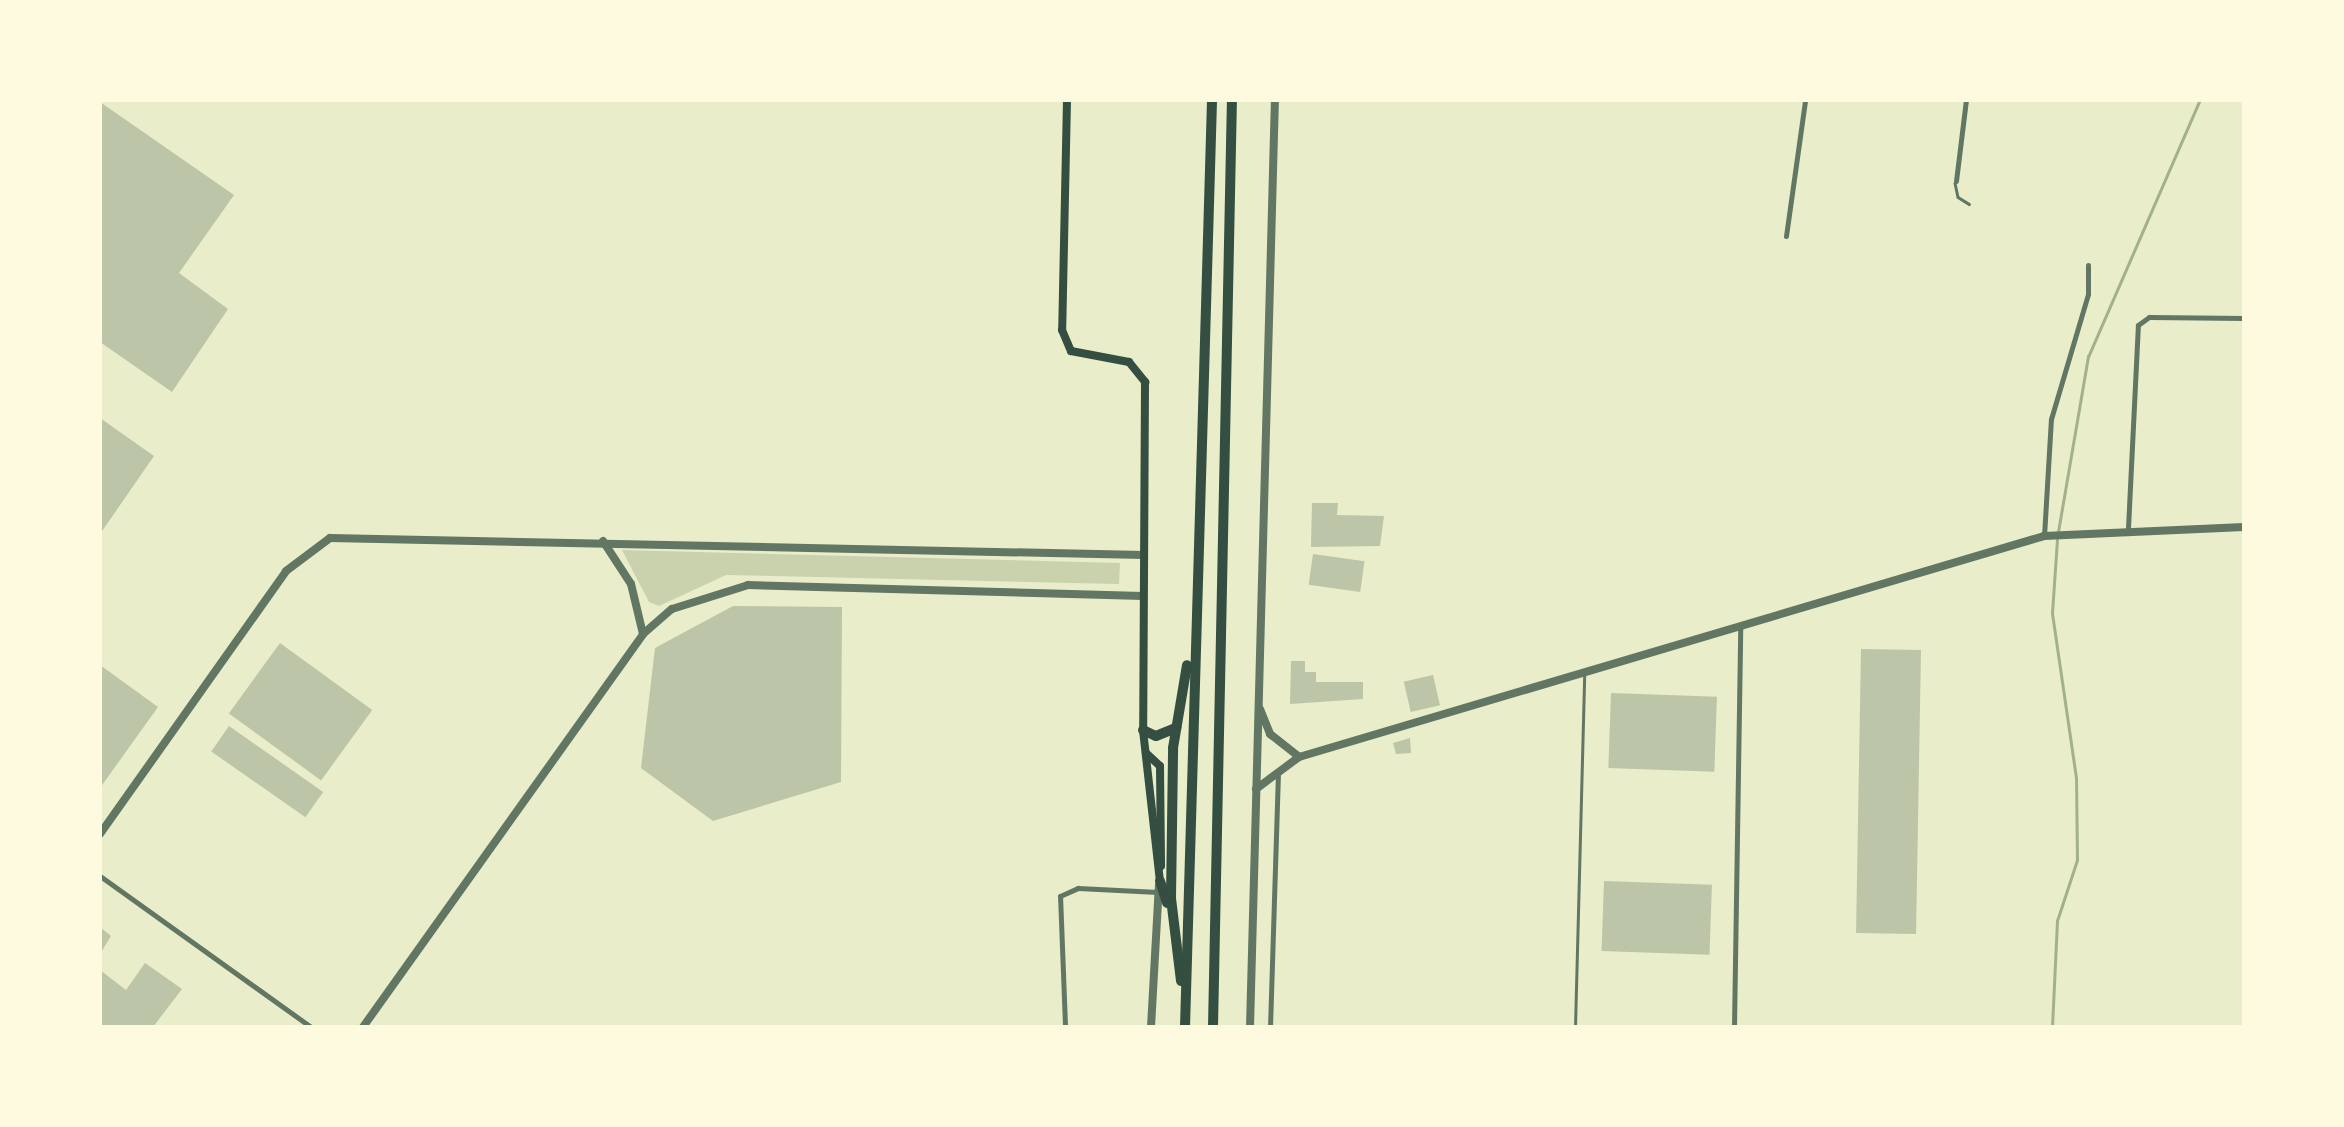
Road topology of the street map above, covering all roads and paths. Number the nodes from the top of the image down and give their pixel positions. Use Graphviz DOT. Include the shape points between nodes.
graph roads {
  1 [pos="1067,100"];
  2 [pos="1212,100"];
  3 [pos="1232,100"];
  4 [pos="1275,100"];
  5 [pos="1805,100"];
  6 [pos="1966,100"];
  7 [pos="1956,181"];
  8 [pos="1969,204"];
  9 [pos="1786,236"];
  10 [pos="2088,265"];
  11 [pos="2244,318"];
  12 [pos="2244,527"];
  13 [pos="2128,528"];
  14 [pos="2046,536"];
  15 [pos="603,541"];
  16 [pos="1144,555"];
  17 [pos="1144,596"];
  18 [pos="1740,627"];
  19 [pos="1194,632"];
  20 [pos="643,634"];
  21 [pos="1584,673"];
  22 [pos="1260,709"];
  23 [pos="1176,728"];
  24 [pos="1142,730"];
  25 [pos="1299,757"];
  26 [pos="1282,766"];
  27 [pos="1256,788"];
  28 [pos="100,834"];
  29 [pos="100,876"];
  30 [pos="1159,886"];
  31 [pos="1173,923"];
  32 [pos="1186,1012"];
  33 [pos="1068,1026"];
  34 [pos="312,1027"];
  35 [pos="363,1027"];
  36 [pos="1050,1027"];
  37 [pos="1151,1027"];
  38 [pos="1185,1027"];
  39 [pos="1213,1027"];
  40 [pos="1250,1027"];
  41 [pos="1270,1027"];
  42 [pos="1575,1027"];
  43 [pos="1734,1027"];
  1 -- 16 [label="main road" via="1062,330 1070,351 1129,362 1145,382"];
  2 -- 19 [label="highway"];
  3 -- 39 [label="highway"];
  4 -- 22 [label="street"];
  5 -- 9 [label="street"];
  6 -- 7 [label="street"];
  7 -- 8 [label="lane" via="1958,197"];
  10 -- 14 [label="street" via="2088,294 2050,419"];
  11 -- 13 [label="street" via="2149,317 2138,325"];
  12 -- 13 [label="street"];
  13 -- 14 [label="street"];
  14 -- 18 [label="street"];
  15 -- 16 [label="street"];
  15 -- 20 [label="street" via="631,584"];
  15 -- 28 [label="street" via="360,534 318,543 286,571"];
  16 -- 17 [label="main road"];
  17 -- 20 [label="street" via="748,585 698,596"];
  17 -- 24 [label="main road"];
  18 -- 21 [label="street"];
  18 -- 43 [label="street"];
  19 -- 23 [label="highway"];
  19 -- 32 [label="highway"];
  20 -- 35 [label="street"];
  21 -- 25 [label="street"];
  21 -- 42 [label="lane"];
  22 -- 25 [label="street" via="1270,734"];
  22 -- 27 [label="street"];
  23 -- 24 [label="highway" via="1156,736"];
  23 -- 31 [label="highway"];
  24 -- 30 [label="main road" via="1146,753 1160,766"];
  25 -- 26 [label="street"];
  26 -- 27 [label="street"];
  26 -- 41 [label="street"];
  27 -- 40 [label="street"];
  29 -- 34 [label="street"];
  30 -- 31 [label="highway"];
  30 -- 33 [label="street" via="1078,888 1060,896"];
  30 -- 37 [label="street"];
  31 -- 32 [label="highway"];
  32 -- 38 [label="highway"];
  33 -- 36 [label="street"];
}
